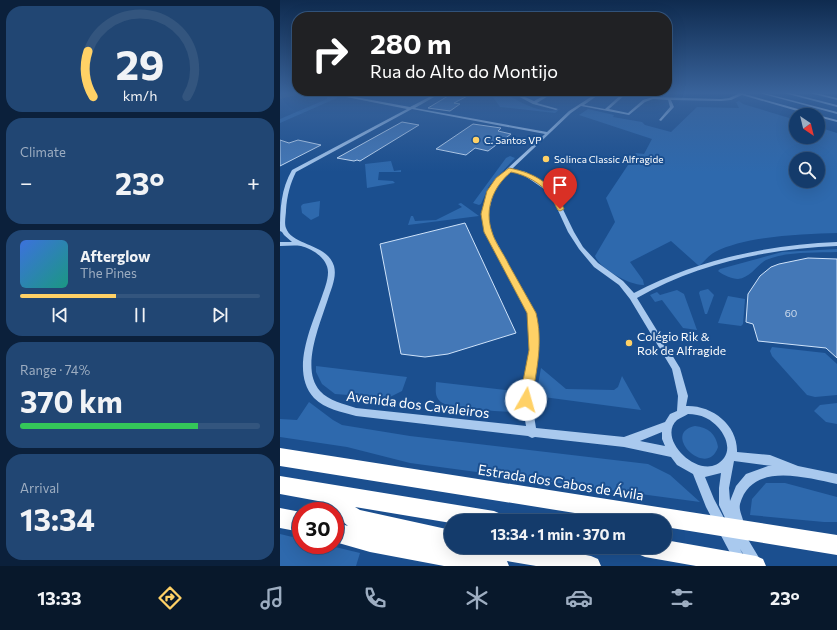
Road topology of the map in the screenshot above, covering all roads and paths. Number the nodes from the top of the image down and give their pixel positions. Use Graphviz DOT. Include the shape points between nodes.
graph roads {
  1 [pos="389,119"];
  2 [pos="473,119"];
  3 [pos="564,119"];
  4 [pos="548,133"];
  5 [pos="509,170"];
  6 [pos="281,217"];
  7 [pos="283,230"];
  8 [pos="280,240"];
  9 [pos="298,243"];
  10 [pos="280,244"];
  11 [pos="837,244"];
  12 [pos="634,297"];
  13 [pos="681,412"];
  14 [pos="668,425"];
  15 [pos="532,433"];
  16 [pos="624,442"];
  17 [pos="672,452"];
  18 [pos="280,456"];
  19 [pos="730,459"];
  20 [pos="696,470"];
  21 [pos="798,471"];
  22 [pos="837,479"];
  23 [pos="280,485"];
  24 [pos="321,491"];
  25 [pos="730,506"];
  26 [pos="454,514"];
  27 [pos="280,518"];
  28 [pos="292,520"];
  29 [pos="344,535"];
  30 [pos="444,539"];
  31 [pos="837,545"];
  32 [pos="672,552"];
  33 [pos="527,554"];
  34 [pos="499,566"];
  35 [pos="591,566"];
  36 [pos="743,566"];
  37 [pos="757,566"];
  1 -- 6 [label="street" via="294,170 287,187"];
  2 -- 4 [label="street"];
  3 -- 4 [label="street"];
  4 -- 5 [label="street"];
  5 -- 12 [label="street" via="524,173 552,192 581,248 596,265 621,283"];
  5 -- 15 [label="street" via="491,191 485,213 488,232 531,313 535,330 535,350 526,397"];
  6 -- 7 [label="street"];
  7 -- 8 [label="street"];
  7 -- 9 [label="street, Avenida dos Cavaleiros"];
  9 -- 10 [label="street, Avenida dos Cavaleiros"];
  9 -- 15 [label="street, Avenida dos Cavaleiros" via="318,252 326,258 331,267 331,279 306,361 308,378 319,397 337,407 356,412"];
  11 -- 12 [label="street" via="787,246 747,254 678,276"];
  12 -- 13 [label="street" via="676,368 683,396"];
  13 -- 14 [label="street"];
  13 -- 19 [label="street" via="695,410 721,423 731,439"];
  14 -- 16 [label="street, Avenida dos Cavaleiros"];
  14 -- 17 [label="street" via="667,438"];
  15 -- 16 [label="street, Avenida dos Cavaleiros"];
  16 -- 17 [label="street, Avenida dos Cavaleiros"];
  17 -- 20 [label="street" via="683,463"];
  18 -- 31 [label="highway, Estrada dos Cabos de Ávila"];
  19 -- 20 [label="street" via="715,471"];
  19 -- 21 [label="street" via="770,460"];
  19 -- 25 [label="street" via="724,488"];
  20 -- 36 [label="street"];
  21 -- 22 [label="street"];
  21 -- 25 [label="street" via="768,471 750,478"];
  23 -- 24 [label="highway"];
  24 -- 26 [label="highway"];
  24 -- 30 [label="highway" via="355,519"];
  25 -- 37 [label="street" via="741,539"];
  27 -- 28 [label="highway"];
  29 -- 34 [label="highway" via="370,542"];
  32 -- 37 [label="highway"];
  33 -- 35 [label="highway"];
}
